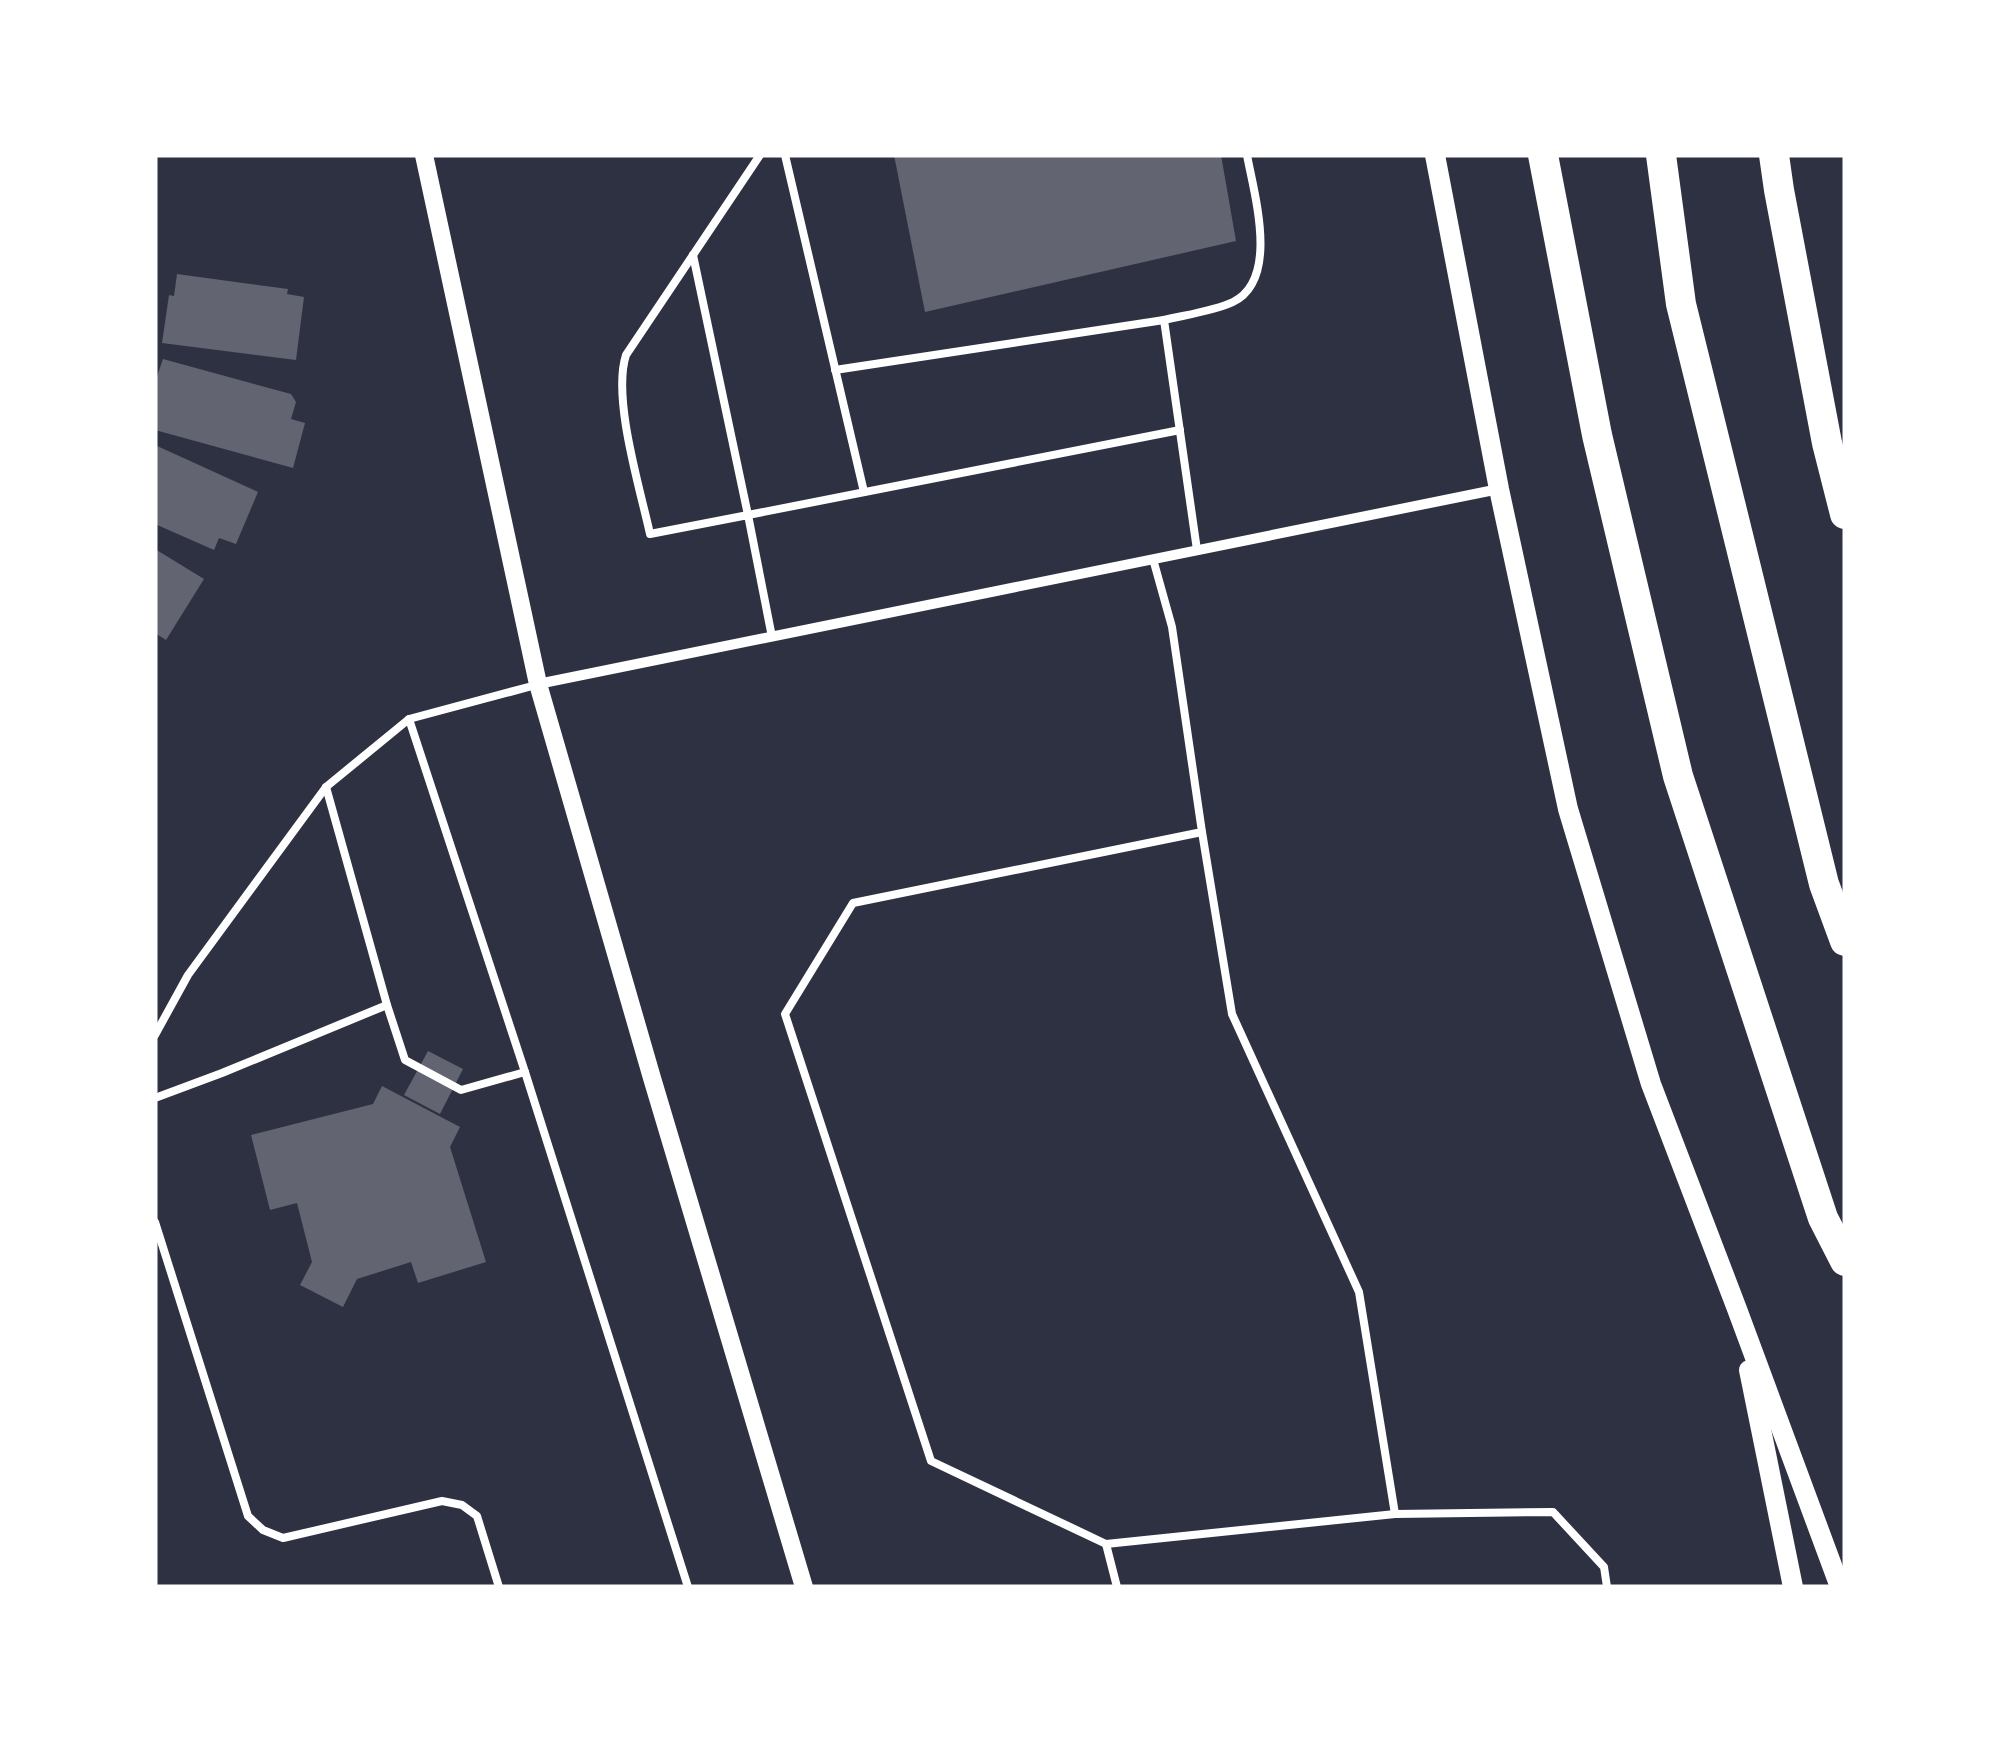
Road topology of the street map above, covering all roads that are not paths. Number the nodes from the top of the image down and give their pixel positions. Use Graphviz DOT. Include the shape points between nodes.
graph roads {
  1 [pos="424,155"];
  2 [pos="760,155"];
  3 [pos="784,155"];
  4 [pos="1247,155"];
  5 [pos="1436,155"];
  6 [pos="1543,155"];
  7 [pos="1661,155"];
  8 [pos="1774,155"];
  9 [pos="693,254"];
  10 [pos="1164,320"];
  11 [pos="835,370"];
  12 [pos="1180,430"];
  13 [pos="1499,488"];
  14 [pos="864,492"];
  15 [pos="748,514"];
  16 [pos="1845,514"];
  17 [pos="1198,550"];
  18 [pos="1153,559"];
  19 [pos="772,637"];
  20 [pos="538,684"];
  21 [pos="409,719"];
  22 [pos="326,787"];
  23 [pos="1202,832"];
  24 [pos="1845,941"];
  25 [pos="387,1005"];
  26 [pos="155,1034"];
  27 [pos="525,1072"];
  28 [pos="155,1098"];
  29 [pos="155,1222"];
  30 [pos="1845,1261"];
  31 [pos="1737,1309"];
  32 [pos="1395,1514"];
  33 [pos="1106,1544"];
  34 [pos="499,1587"];
  35 [pos="688,1587"];
  36 [pos="804,1587"];
  37 [pos="1117,1587"];
  38 [pos="1608,1587"];
  39 [pos="1792,1587"];
  40 [pos="1840,1587"];
  1 -- 20 [label="street"];
  2 -- 9 [label="lane"];
  3 -- 11 [label="lane"];
  4 -- 10 [label="lane" via="1262,246 1254,276 1232,302"];
  5 -- 13 [label="main road"];
  6 -- 30 [label="highway" via="1597,435 1678,776 1823,1218"];
  7 -- 24 [label="highway" via="1681,304 1824,884"];
  8 -- 16 [label="highway" via="1826,444"];
  9 -- 15 [label="lane"];
  9 -- 15 [label="lane" via="623,365 623,408 642,498 650,534"];
  10 -- 11 [label="lane"];
  10 -- 12 [label="lane"];
  11 -- 14 [label="lane"];
  12 -- 14 [label="lane"];
  12 -- 17 [label="lane"];
  13 -- 17 [label="street"];
  13 -- 31 [label="main road" via="1568,810 1650,1084"];
  14 -- 15 [label="lane"];
  15 -- 19 [label="lane"];
  17 -- 18 [label="street"];
  18 -- 19 [label="street"];
  18 -- 23 [label="lane" via="1172,627"];
  19 -- 20 [label="street"];
  20 -- 21 [label="lane"];
  20 -- 36 [label="street"];
  21 -- 22 [label="lane"];
  21 -- 27 [label="lane"];
  22 -- 25 [label="lane"];
  22 -- 26 [label="lane" via="188,975"];
  23 -- 32 [label="lane" via="1232,1014 1359,1292"];
  23 -- 33 [label="lane" via="853,903 784,1014 931,1460"];
  25 -- 27 [label="lane" via="405,1060 461,1090"];
  25 -- 28 [label="lane"];
  27 -- 35 [label="lane"];
  29 -- 34 [label="lane" via="248,1516 284,1538 442,1502 462,1505 477,1516"];
  31 -- 39 [label="main road"];
  31 -- 40 [label="main road"];
  32 -- 33 [label="lane"];
  32 -- 38 [label="lane" via="1553,1512 1604,1567"];
  33 -- 37 [label="lane"];
}
